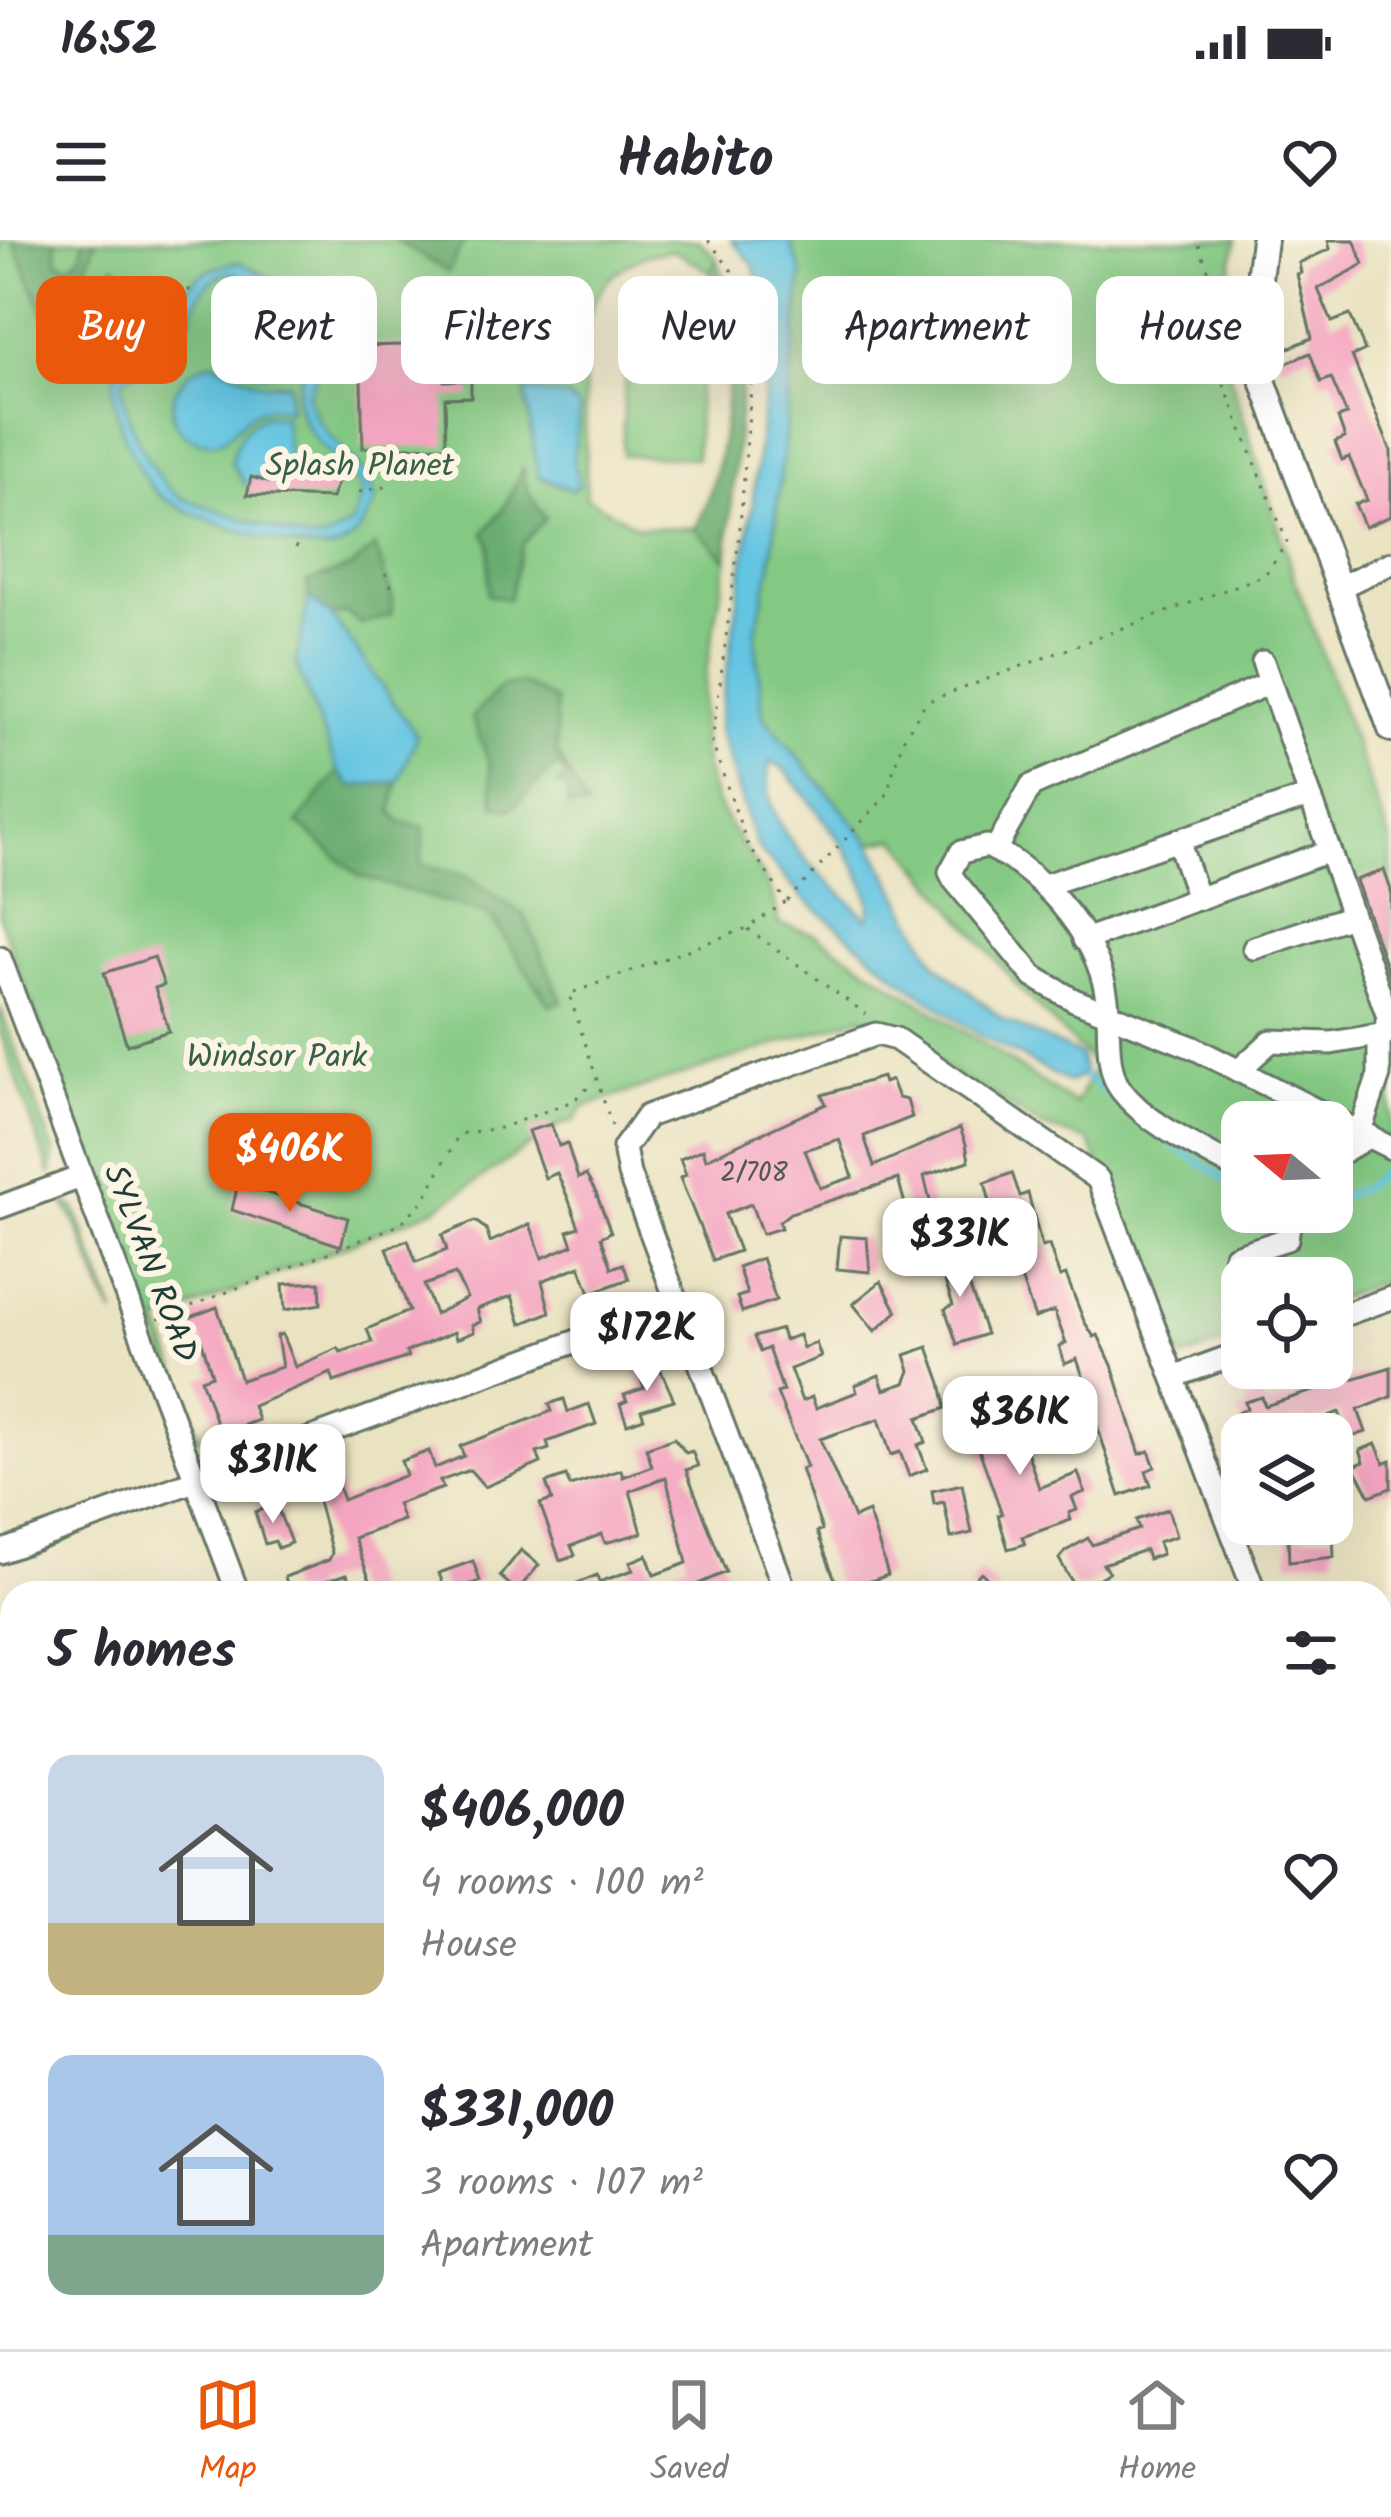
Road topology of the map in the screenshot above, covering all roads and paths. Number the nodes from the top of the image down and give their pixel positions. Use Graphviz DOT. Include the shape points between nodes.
graph roads {
  1 [pos="709,240"];
  2 [pos="1197,240"];
  3 [pos="1264,240"];
  4 [pos="188,289"];
  5 [pos="197,295"];
  6 [pos="390,486"];
  7 [pos="359,492"];
  8 [pos="300,538"];
  9 [pos="296,548"];
  10 [pos="1391,563"];
  11 [pos="385,572"];
  12 [pos="1338,588"];
  13 [pos="395,594"];
  14 [pos="1391,729"];
  15 [pos="1310,796"];
  16 [pos="1178,841"];
  17 [pos="995,850"];
  18 [pos="1329,851"];
  19 [pos="1046,886"];
  20 [pos="1198,899"];
  21 [pos="786,902"];
  22 [pos="1352,916"];
  23 [pos="747,928"];
  24 [pos="1084,940"];
  25 [pos="1254,948"];
  26 [pos="0,958"];
  27 [pos="1108,1011"];
  28 [pos="876,1034"];
  29 [pos="1379,1036"];
  30 [pos="1238,1071"];
  31 [pos="596,1081"];
  32 [pos="1365,1134"];
  33 [pos="627,1137"];
  34 [pos="1353,1143"];
  35 [pos="1391,1148"];
  36 [pos="1221,1159"];
  37 [pos="81,1177"];
  38 [pos="0,1207"];
  39 [pos="1288,1233"];
  40 [pos="1234,1256"];
  41 [pos="1391,1298"];
  42 [pos="678,1304"];
  43 [pos="1353,1312"];
  44 [pos="154,1320"];
  45 [pos="1221,1360"];
  46 [pos="1173,1377"];
  47 [pos="195,1480"];
  48 [pos="0,1552"];
  49 [pos="233,1581"];
  50 [pos="782,1581"];
  51 [pos="1250,1581"];
  1 -- 21 [label="path" via="739,280 756,326 740,539 712,743 747,843"];
  2 -- 21 [label="path" via="1211,278 1210,350 1287,542 1265,575 926,702 902,741 886,796"];
  3 -- 12 [label="main road" via="1255,350"];
  4 -- 5 [label="path"];
  6 -- 7 [label="path"];
  8 -- 9 [label="path"];
  10 -- 12 [label="street"];
  11 -- 13 [label="path"];
  12 -- 14 [label="main road"];
  15 -- 16 [label="street"];
  15 -- 17 [label="street" via="1266,672 1031,786"];
  15 -- 18 [label="street"];
  16 -- 19 [label="street"];
  16 -- 20 [label="street"];
  17 -- 19 [label="street"];
  17 -- 27 [label="street" via="961,852 954,880 1034,976"];
  18 -- 20 [label="street"];
  18 -- 22 [label="street"];
  19 -- 24 [label="street"];
  20 -- 24 [label="street"];
  21 -- 23 [label="path"];
  22 -- 25 [label="street"];
  22 -- 29 [label="street" via="1388,1017"];
  23 -- 28 [label="path" via="866,1013"];
  23 -- 31 [label="path" via="569,994"];
  24 -- 27 [label="street"];
  26 -- 37 [label="street, SYLVAN ROAD"];
  27 -- 30 [label="street"];
  27 -- 36 [label="street" via="1118,1088"];
  28 -- 33 [label="street" via="647,1116"];
  28 -- 46 [label="street" via="896,1039 1097,1179"];
  29 -- 30 [label="street" via="1271,1041"];
  29 -- 32 [label="street"];
  30 -- 32 [label="street"];
  31 -- 33 [label="path" via="609,1122"];
  31 -- 44 [label="path" via="572,1101 459,1134 424,1200 399,1225"];
  32 -- 34 [label="street"];
  32 -- 35 [label="street"];
  33 -- 42 [label="street" via="624,1160"];
  37 -- 38 [label="street"];
  37 -- 47 [label="street, SYLVAN ROAD"];
  39 -- 40 [label="street"];
  41 -- 43 [label="street"];
  42 -- 47 [label="street"];
  42 -- 50 [label="street"];
  45 -- 46 [label="street"];
  46 -- 51 [label="street"];
  47 -- 48 [label="street"];
  47 -- 49 [label="street, SYLVAN ROAD"];
}
